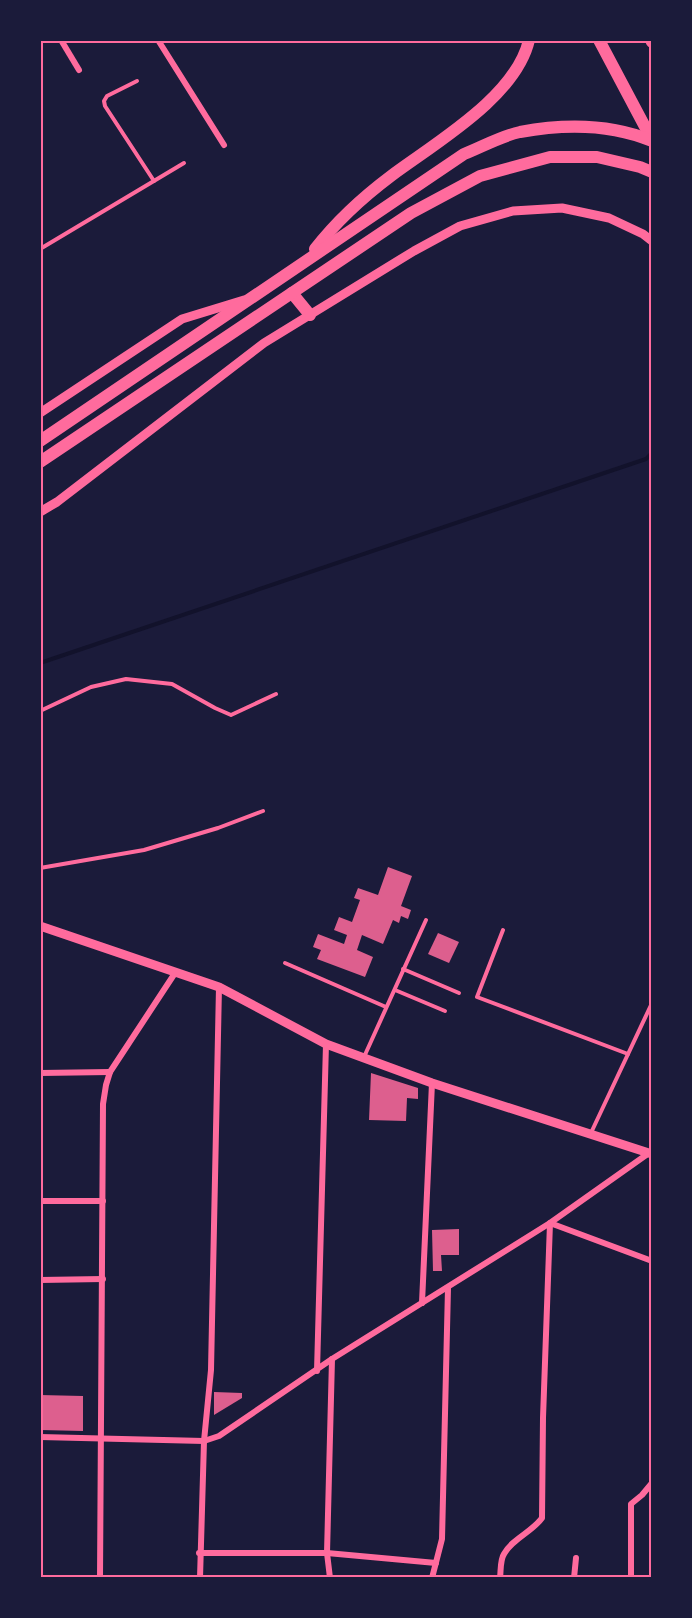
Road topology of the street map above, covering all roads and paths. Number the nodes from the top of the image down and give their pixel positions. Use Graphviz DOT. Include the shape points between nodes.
graph roads {
  1 [pos="61,40"];
  2 [pos="158,40"];
  3 [pos="529,40"];
  4 [pos="599,40"];
  5 [pos="79,70"];
  6 [pos="137,81"];
  7 [pos="651,141"];
  8 [pos="224,145"];
  9 [pos="184,163"];
  10 [pos="651,172"];
  11 [pos="154,181"];
  12 [pos="651,241"];
  13 [pos="40,249"];
  14 [pos="309,257"];
  15 [pos="292,293"];
  16 [pos="249,298"];
  17 [pos="310,315"];
  18 [pos="40,413"];
  19 [pos="40,441"];
  20 [pos="40,462"];
  21 [pos="40,512"];
  22 [pos="276,694"];
  23 [pos="40,711"];
  24 [pos="263,811"];
  25 [pos="40,868"];
  26 [pos="426,920"];
  27 [pos="40,926"];
  28 [pos="503,930"];
  29 [pos="285,963"];
  30 [pos="403,969"];
  31 [pos="176,973"];
  32 [pos="219,987"];
  33 [pos="395,990"];
  34 [pos="459,993"];
  35 [pos="651,1003"];
  36 [pos="386,1007"];
  37 [pos="445,1011"];
  38 [pos="326,1044"];
  39 [pos="628,1054"];
  40 [pos="364,1058"];
  41 [pos="40,1072"];
  42 [pos="110,1072"];
  43 [pos="432,1083"];
  44 [pos="590,1135"];
  45 [pos="650,1154"];
  46 [pos="40,1201"];
  47 [pos="103,1201"];
  48 [pos="550,1223"];
  49 [pos="651,1261"];
  50 [pos="103,1279"];
  51 [pos="40,1280"];
  52 [pos="448,1287"];
  53 [pos="422,1304"];
  54 [pos="332,1359"];
  55 [pos="317,1371"];
  56 [pos="40,1437"];
  57 [pos="102,1438"];
  58 [pos="204,1441"];
  59 [pos="651,1483"];
  60 [pos="199,1553"];
  61 [pos="327,1553"];
  62 [pos="576,1558"];
  63 [pos="436,1563"];
  64 [pos="100,1578"];
  65 [pos="200,1578"];
  66 [pos="330,1578"];
  67 [pos="432,1578"];
  68 [pos="500,1578"];
  69 [pos="574,1578"];
  70 [pos="631,1578"];
  1 -- 5 [label="street"];
  2 -- 8 [label="street"];
  3 -- 14 [label="highway" via="502,90 359,203"];
  4 -- 7 [label="highway"];
  6 -- 11 [label="lane" via="104,101"];
  7 -- 14 [label="highway" via="637,135 579,126 518,133 464,154"];
  9 -- 11 [label="lane"];
  10 -- 15 [label="highway" via="597,157 550,157 480,176 411,213"];
  11 -- 13 [label="lane"];
  12 -- 17 [label="street" via="597,215 562,208 513,211 460,226"];
  14 -- 16 [label="highway"];
  15 -- 17 [label="highway"];
  15 -- 20 [label="highway"];
  16 -- 18 [label="street" via="182,319"];
  16 -- 19 [label="highway"];
  17 -- 21 [label="street" via="264,343"];
  22 -- 23 [label="lane" via="231,715 172,684 126,679 91,687"];
  24 -- 25 [label="lane" via="144,850"];
  26 -- 30 [label="lane"];
  27 -- 31 [label="street"];
  28 -- 39 [label="lane" via="477,997"];
  29 -- 36 [label="lane"];
  30 -- 33 [label="lane"];
  30 -- 34 [label="lane"];
  31 -- 32 [label="street"];
  31 -- 42 [label="street"];
  32 -- 38 [label="street"];
  32 -- 58 [label="street" via="211,1370"];
  33 -- 36 [label="lane"];
  33 -- 37 [label="lane"];
  35 -- 39 [label="lane"];
  36 -- 40 [label="lane"];
  38 -- 40 [label="street"];
  38 -- 55 [label="street"];
  39 -- 44 [label="lane"];
  40 -- 43 [label="street"];
  41 -- 42 [label="street"];
  42 -- 47 [label="street" via="103,1104"];
  43 -- 44 [label="street"];
  43 -- 53 [label="street"];
  44 -- 45 [label="street"];
  45 -- 48 [label="street"];
  46 -- 47 [label="street"];
  47 -- 50 [label="street"];
  48 -- 49 [label="street"];
  48 -- 52 [label="street"];
  48 -- 68 [label="street" via="542,1518 536,1528 504,1554"];
  50 -- 51 [label="street"];
  50 -- 57 [label="street"];
  52 -- 53 [label="street"];
  52 -- 63 [label="street" via="442,1539"];
  53 -- 54 [label="street"];
  54 -- 55 [label="street"];
  54 -- 61 [label="street"];
  55 -- 58 [label="street" via="219,1436"];
  56 -- 57 [label="street"];
  57 -- 58 [label="street"];
  57 -- 64 [label="street"];
  58 -- 60 [label="street"];
  59 -- 70 [label="street" via="631,1504"];
  60 -- 61 [label="street"];
  60 -- 65 [label="street"];
  61 -- 63 [label="street"];
  61 -- 66 [label="street"];
  62 -- 69 [label="street"];
  63 -- 67 [label="street"];
}
